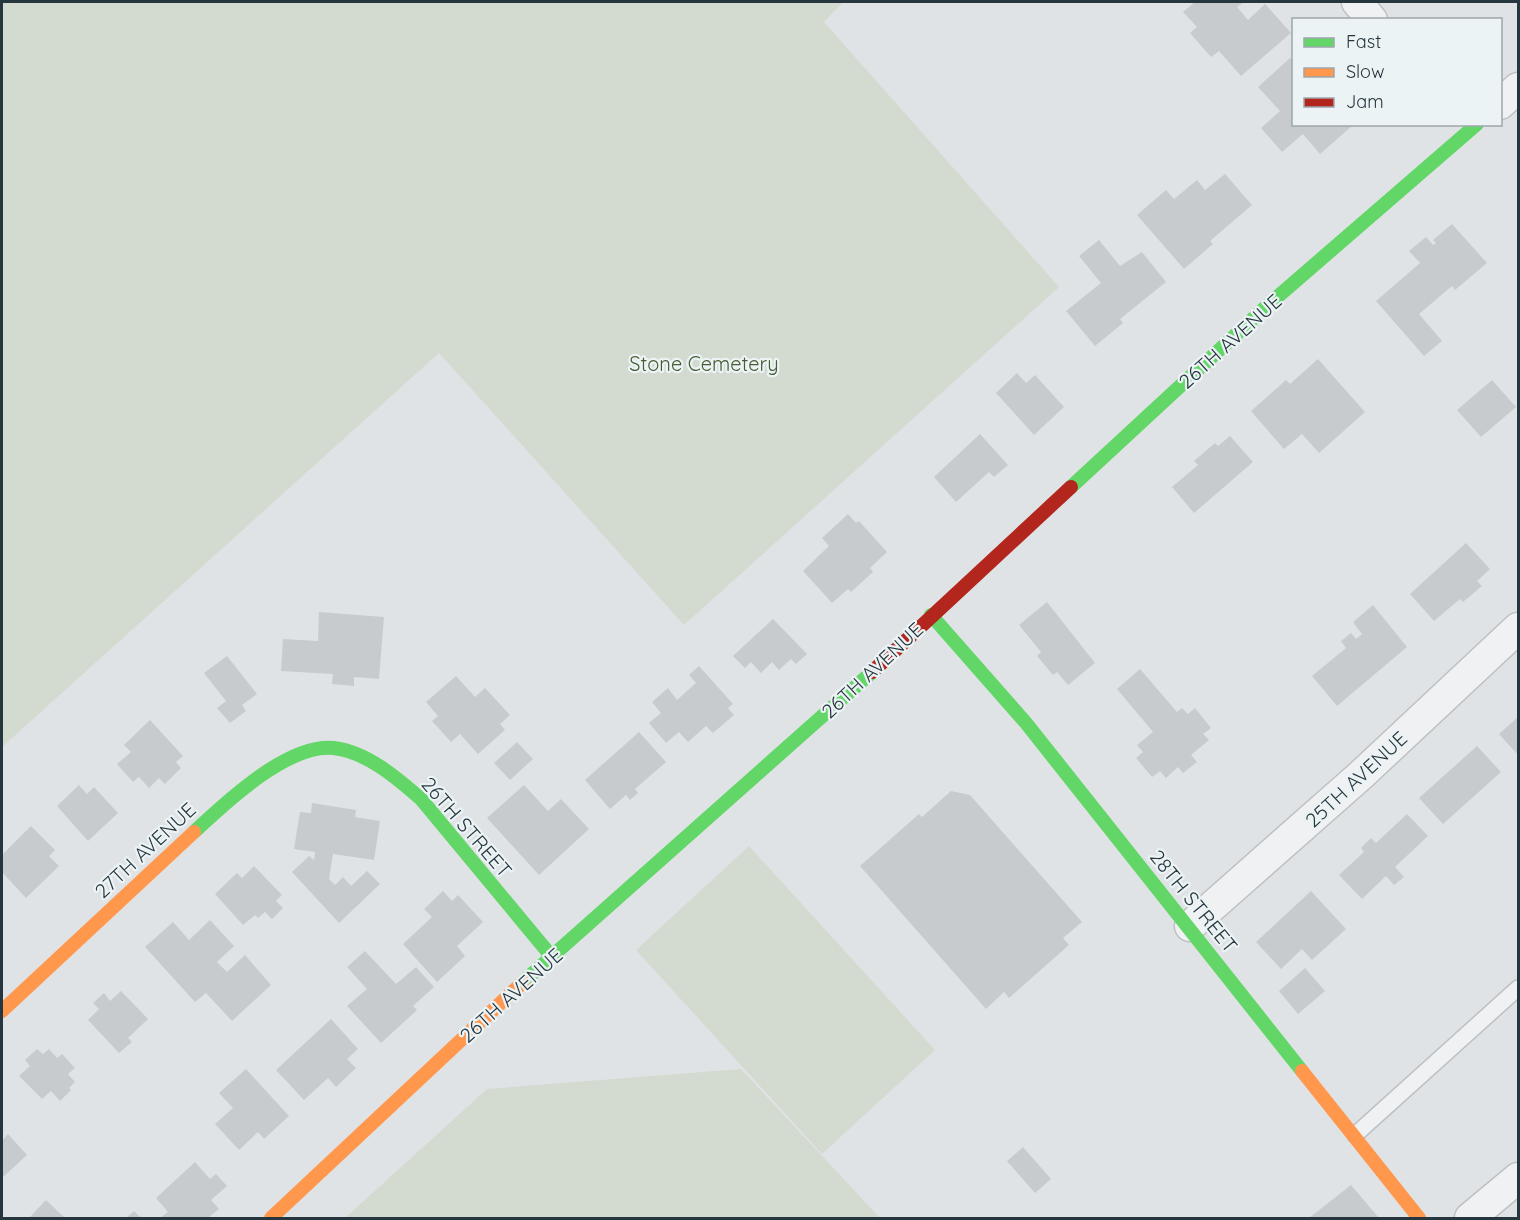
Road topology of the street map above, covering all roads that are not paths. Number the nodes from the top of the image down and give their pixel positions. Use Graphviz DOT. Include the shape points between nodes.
graph roads {
  1 [pos="1358,2"];
  2 [pos="1370,18"];
  3 [pos="1518,88"];
  4 [pos="1502,102"];
  5 [pos="1465,128"];
  6 [pos="932,615"];
  7 [pos="1518,628"];
  8 [pos="333,748"];
  9 [pos="1190,926"];
  10 [pos="552,957"];
  11 [pos="1518,988"];
  12 [pos="2,1011"];
  13 [pos="1355,1136"];
  14 [pos="1518,1178"];
  15 [pos="271,1218"];
  16 [pos="1419,1218"];
  17 [pos="1470,1218"];
  1 -- 2 [label="street"];
  3 -- 4 [label="street"];
  5 -- 6 [label="street, 26TH AVENUE"];
  6 -- 9 [label="street, 28TH STREET" via="1026,723"];
  6 -- 10 [label="street, 26TH AVENUE"];
  7 -- 9 [label="street, 25TH AVENUE" via="1361,775"];
  8 -- 10 [label="street, 26TH STREET" via="366,759 422,799"];
  8 -- 12 [label="street, 27TH AVENUE" via="298,754 239,789"];
  9 -- 13 [label="street, 28TH STREET"];
  10 -- 15 [label="street, 26TH AVENUE"];
  11 -- 13 [label="lane"];
  13 -- 16 [label="street, 28TH STREET"];
  14 -- 17 [label="street"];
}
